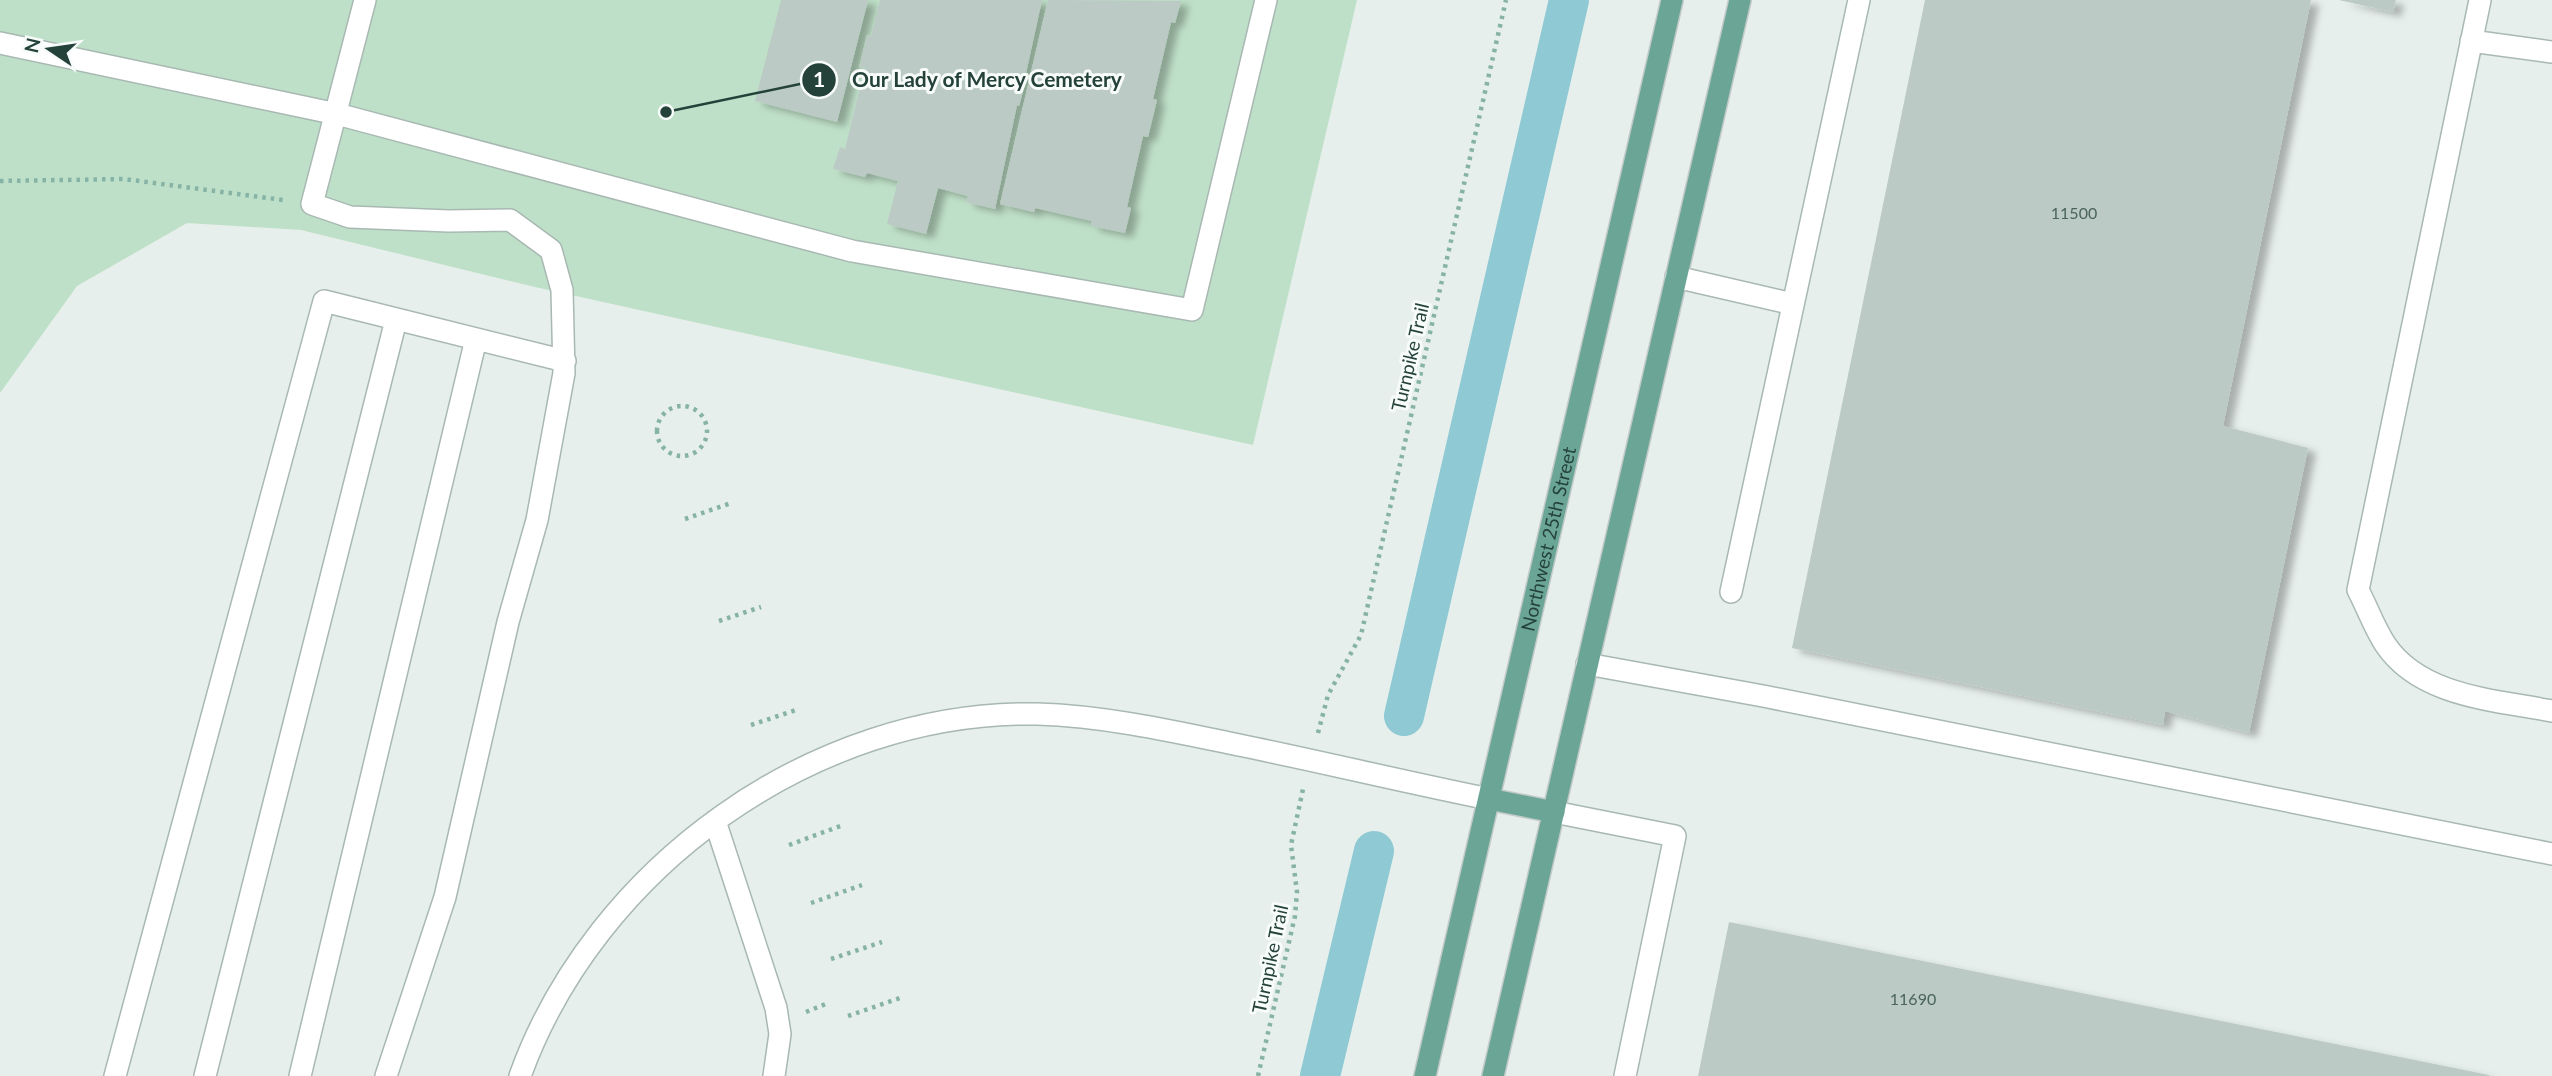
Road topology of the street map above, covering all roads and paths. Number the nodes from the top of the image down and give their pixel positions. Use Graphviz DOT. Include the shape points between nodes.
graph roads {
  1 [pos="365,0"];
  2 [pos="1266,0"];
  3 [pos="1506,0"];
  4 [pos="1672,0"];
  5 [pos="1740,0"];
  6 [pos="1859,0"];
  7 [pos="2480,0"];
  8 [pos="2471,41"];
  9 [pos="0,43"];
  10 [pos="2552,52"];
  11 [pos="337,114"];
  12 [pos="0,181"];
  13 [pos="312,204"];
  14 [pos="1676,277"];
  15 [pos="1793,304"];
  16 [pos="396,320"];
  17 [pos="476,339"];
  18 [pos="565,361"];
  19 [pos="706,422"];
  20 [pos="731,503"];
  21 [pos="685,519"];
  22 [pos="1731,592"];
  23 [pos="761,607"];
  24 [pos="719,621"];
  25 [pos="1587,664"];
  26 [pos="799,709"];
  27 [pos="2552,711"];
  28 [pos="1324,713"];
  29 [pos="751,725"];
  30 [pos="1489,799"];
  31 [pos="1299,805"];
  32 [pos="1554,812"];
  33 [pos="715,821"];
  34 [pos="843,825"];
  35 [pos="789,845"];
  36 [pos="2552,854"];
  37 [pos="862,885"];
  38 [pos="811,902"];
  39 [pos="882,942"];
  40 [pos="831,959"];
  41 [pos="900,998"];
  42 [pos="828,1003"];
  43 [pos="802,1014"];
  44 [pos="848,1016"];
  45 [pos="115,1076"];
  46 [pos="205,1076"];
  47 [pos="300,1076"];
  48 [pos="386,1076"];
  49 [pos="520,1076"];
  50 [pos="774,1076"];
  51 [pos="1258,1076"];
  52 [pos="1425,1076"];
  53 [pos="1493,1076"];
  54 [pos="1625,1076"];
  1 -- 11 [label="lane"];
  2 -- 11 [label="lane" via="1192,310 852,251"];
  3 -- 28 [label="path, Turnpike Trail" via="1361,635 1328,695"];
  4 -- 30 [label="main road, Northwest 25th Street"];
  5 -- 14 [label="main road"];
  6 -- 15 [label="lane"];
  7 -- 8 [label="lane"];
  8 -- 10 [label="lane"];
  8 -- 27 [label="lane" via="2358,590 2385,645 2417,676 2448,690"];
  9 -- 11 [label="lane"];
  11 -- 13 [label="lane"];
  12 -- 13 [label="path" via="124,179"];
  13 -- 18 [label="lane" via="350,216 510,220 551,250 562,290"];
  14 -- 15 [label="lane"];
  14 -- 25 [label="main road"];
  15 -- 22 [label="lane"];
  16 -- 17 [label="lane"];
  16 -- 45 [label="lane" via="324,301"];
  16 -- 46 [label="lane"];
  17 -- 18 [label="lane"];
  17 -- 47 [label="lane"];
  18 -- 48 [label="lane" via="537,520 508,622 445,897"];
  19 -- 19 [label="path" via="703,445 691,454 666,450 658,436 660,419 674,408 689,407"];
  20 -- 21 [label="path"];
  23 -- 24 [label="path"];
  25 -- 32 [label="main road"];
  25 -- 36 [label="lane"];
  26 -- 29 [label="path"];
  30 -- 32 [label="main road"];
  30 -- 33 [label="lane" via="1189,734 1086,717 1015,715 930,726 840,753 795,771"];
  30 -- 52 [label="main road, Northwest 25th Street"];
  31 -- 51 [label="path, Turnpike Trail" via="1291,845 1295,916"];
  32 -- 53 [label="main road"];
  32 -- 54 [label="lane" via="1675,836"];
  33 -- 49 [label="lane" via="683,843 614,914 547,1014"];
  33 -- 50 [label="lane" via="776,1008 780,1034"];
  34 -- 35 [label="path"];
  37 -- 38 [label="path"];
  39 -- 40 [label="path"];
  41 -- 44 [label="path"];
  42 -- 43 [label="path"];
}
